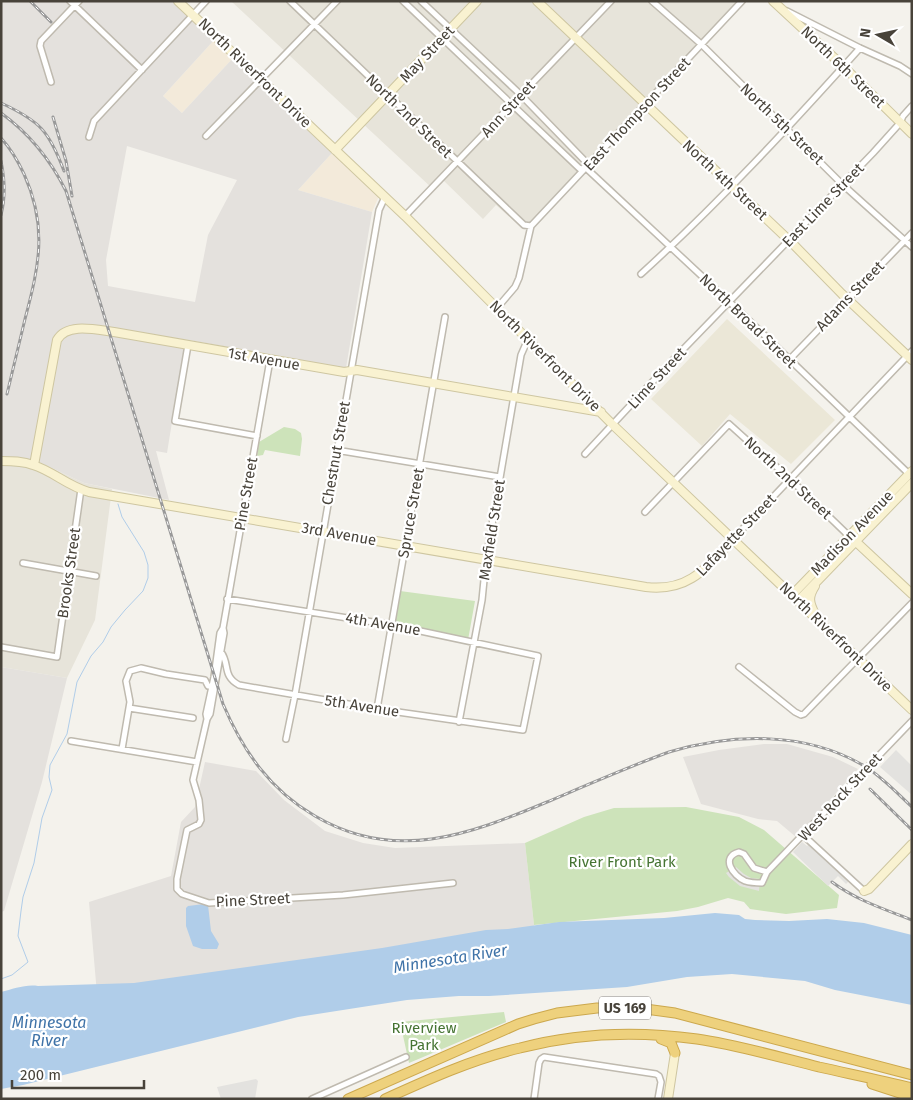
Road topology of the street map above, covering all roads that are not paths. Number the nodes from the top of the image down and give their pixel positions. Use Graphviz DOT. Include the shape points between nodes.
graph roads {
  1 [pos="70,1"];
  2 [pos="79,1"];
  3 [pos="178,1"];
  4 [pos="206,1"];
  5 [pos="290,1"];
  6 [pos="336,1"];
  7 [pos="403,1"];
  8 [pos="421,1"];
  9 [pos="477,1"];
  10 [pos="537,1"];
  11 [pos="610,1"];
  12 [pos="652,1"];
  13 [pos="742,1"];
  14 [pos="772,1"];
  15 [pos="75,6"];
  16 [pos="780,7"];
  17 [pos="193,15"];
  18 [pos="314,25"];
  19 [pos="451,30"];
  20 [pos="442,38"];
  21 [pos="576,38"];
  22 [pos="701,44"];
  23 [pos="860,48"];
  24 [pos="843,66"];
  25 [pos="142,70"];
  26 [pos="912,74"];
  27 [pos="261,79"];
  28 [pos="51,82"];
  29 [pos="520,95"];
  30 [pos="388,96"];
  31 [pos="512,105"];
  32 [pos="646,105"];
  33 [pos="912,106"];
  34 [pos="900,123"];
  35 [pos="786,128"];
  36 [pos="912,134"];
  37 [pos="89,136"];
  38 [pos="206,136"];
  39 [pos="335,150"];
  40 [pos="458,162"];
  41 [pos="586,168"];
  42 [pos="842,184"];
  43 [pos="731,186"];
  44 [pos="385,198"];
  45 [pos="405,216"];
  46 [pos="531,226"];
  47 [pos="912,233"];
  48 [pos="789,240"];
  49 [pos="904,241"];
  50 [pos="670,247"];
  51 [pos="912,247"];
  52 [pos="641,274"];
  53 [pos="848,298"];
  54 [pos="730,302"];
  55 [pos="497,308"];
  56 [pos="446,317"];
  57 [pos="528,340"];
  58 [pos="188,345"];
  59 [pos="910,356"];
  60 [pos="270,360"];
  61 [pos="789,360"];
  62 [pos="350,371"];
  63 [pos="433,383"];
  64 [pos="514,397"];
  65 [pos="600,412"];
  66 [pos="848,417"];
  67 [pos="613,425"];
  68 [pos="257,436"];
  69 [pos="336,450"];
  70 [pos="585,454"];
  71 [pos="1,461"];
  72 [pos="419,464"];
  73 [pos="34,465"];
  74 [pos="910,473"];
  75 [pos="500,477"];
  76 [pos="790,478"];
  77 [pos="673,482"];
  78 [pos="912,483"];
  79 [pos="81,490"];
  80 [pos="644,512"];
  81 [pos="242,518"];
  82 [pos="323,530"];
  83 [pos="733,539"];
  84 [pos="852,539"];
  85 [pos="405,546"];
  86 [pos="486,560"];
  87 [pos="22,563"];
  88 [pos="68,571"];
  89 [pos="96,576"];
  90 [pos="819,580"];
  91 [pos="683,584"];
  92 [pos="912,594"];
  93 [pos="795,598"];
  94 [pos="227,599"];
  95 [pos="912,603"];
  96 [pos="309,612"];
  97 [pos="818,620"];
  98 [pos="392,625"];
  99 [pos="223,628"];
  100 [pos="474,641"];
  101 [pos="1,647"];
  102 [pos="221,652"];
  103 [pos="859,659"];
  104 [pos="739,667"];
  105 [pos="206,682"];
  106 [pos="295,695"];
  107 [pos="129,708"];
  108 [pos="378,709"];
  109 [pos="912,710"];
  110 [pos="193,718"];
  111 [pos="208,719"];
  112 [pos="912,721"];
  113 [pos="459,722"];
  114 [pos="523,730"];
  115 [pos="286,739"];
  116 [pos="71,741"];
  117 [pos="122,749"];
  118 [pos="197,762"];
  119 [pos="803,835"];
  120 [pos="912,844"];
  121 [pos="767,872"];
  122 [pos="453,883"];
  123 [pos="864,891"];
  124 [pos="625,1035"];
  125 [pos="696,1039"];
  126 [pos="675,1053"];
  127 [pos="406,1057"];
  128 [pos="852,1059"];
  129 [pos="822,1067"];
  130 [pos="912,1069"];
  131 [pos="912,1075"];
  132 [pos="912,1088"];
  133 [pos="912,1097"];
  134 [pos="312,1099"];
  135 [pos="348,1099"];
  136 [pos="385,1099"];
  137 [pos="534,1099"];
  138 [pos="658,1099"];
  139 [pos="668,1099"];
  1 -- 15 [label="street"];
  2 -- 15 [label="street"];
  3 -- 17 [label="street, North Riverfront Drive"];
  4 -- 17 [label="street"];
  5 -- 18 [label="street, North 2nd Street"];
  6 -- 18 [label="street"];
  7 -- 20 [label="street, North Broad Street"];
  8 -- 19 [label="street, North Broad Street"];
  9 -- 19 [label="street, May Street"];
  10 -- 21 [label="street, North 4th Street"];
  11 -- 21 [label="street, Ann Street"];
  12 -- 22 [label="street, North 5th Street"];
  13 -- 22 [label="street, East Thompson Street"];
  14 -- 16 [label="street, North 6th Street"];
  15 -- 25 [label="street"];
  15 -- 28 [label="street" via="41,41"];
  16 -- 23 [label="street"];
  16 -- 24 [label="street, North 6th Street"];
  17 -- 25 [label="street"];
  17 -- 27 [label="street, North Riverfront Drive"];
  18 -- 27 [label="street"];
  18 -- 30 [label="street, North 2nd Street"];
  19 -- 20 [label="street, May Street"];
  19 -- 29 [label="street, North Broad Street"];
  20 -- 30 [label="street, May Street"];
  20 -- 31 [label="street, North Broad Street"];
  21 -- 29 [label="street, Ann Street"];
  21 -- 32 [label="street, North 4th Street"];
  22 -- 32 [label="street, East Thompson Street"];
  22 -- 35 [label="street, North 5th Street"];
  23 -- 24 [label="street"];
  23 -- 26 [label="street"];
  24 -- 34 [label="street, North 6th Street"];
  24 -- 35 [label="street"];
  25 -- 37 [label="street" via="94,121"];
  27 -- 38 [label="street"];
  27 -- 39 [label="street, North Riverfront Drive"];
  29 -- 31 [label="street, Ann Street"];
  29 -- 41 [label="street, North Broad Street" via="585,161"];
  30 -- 39 [label="street, May Street"];
  30 -- 40 [label="street, North 2nd Street"];
  31 -- 40 [label="street, Ann Street"];
  31 -- 41 [label="street, North Broad Street" via="580,169"];
  32 -- 41 [label="street, East Thompson Street"];
  32 -- 43 [label="street, North 4th Street"];
  33 -- 34 [label="street, East Lime Street"];
  34 -- 36 [label="street, North 6th Street"];
  34 -- 42 [label="street, East Lime Street"];
  35 -- 42 [label="street, North 5th Street"];
  35 -- 43 [label="street"];
  39 -- 44 [label="street, North Riverfront Drive"];
  40 -- 45 [label="street, Ann Street"];
  40 -- 46 [label="street, North 2nd Street" via="524,225"];
  41 -- 46 [label="street, East Thompson Street"];
  41 -- 50 [label="street, North Broad Street"];
  42 -- 48 [label="street, East Lime Street"];
  42 -- 49 [label="street, North 5th Street"];
  43 -- 48 [label="street, North 4th Street"];
  43 -- 50 [label="street"];
  44 -- 45 [label="street, North Riverfront Drive"];
  44 -- 62 [label="street, Chestnut Street" via="379,210"];
  45 -- 55 [label="street, North Riverfront Drive"];
  46 -- 55 [label="street" via="519,278 512,293"];
  47 -- 49 [label="street, Adams Street"];
  48 -- 53 [label="street, North 4th Street"];
  48 -- 54 [label="street, East Lime Street"];
  49 -- 51 [label="street, North 5th Street"];
  49 -- 53 [label="street, Adams Street"];
  50 -- 52 [label="street"];
  50 -- 54 [label="street, North Broad Street"];
  53 -- 59 [label="street, North 4th Street"];
  53 -- 61 [label="street, Adams Street"];
  54 -- 61 [label="street, North Broad Street"];
  54 -- 67 [label="street, Lime Street"];
  55 -- 57 [label="street, North Riverfront Drive"];
  56 -- 63 [label="street, Spruce Street"];
  57 -- 64 [label="street, Maxfield Street" via="522,350"];
  57 -- 65 [label="street, North Riverfront Drive"];
  58 -- 60 [label="street, 1st Avenue"];
  58 -- 68 [label="street" via="175,421"];
  58 -- 73 [label="street, 1st Avenue" via="86,329 64,332 57,340"];
  59 -- 66 [label="street, Lafayette Street"];
  60 -- 62 [label="street, 1st Avenue"];
  60 -- 68 [label="street, Pine Street"];
  61 -- 66 [label="street, North Broad Street"];
  62 -- 63 [label="street, 1st Avenue"];
  62 -- 69 [label="street, Chestnut Street"];
  63 -- 64 [label="street, 1st Avenue"];
  63 -- 72 [label="street, Spruce Street"];
  64 -- 65 [label="street, 1st Avenue"];
  64 -- 75 [label="street, Maxfield Street"];
  65 -- 67 [label="street, North Riverfront Drive"];
  66 -- 74 [label="street, North Broad Street"];
  66 -- 76 [label="street, Lafayette Street"];
  67 -- 70 [label="street, Lime Street"];
  67 -- 77 [label="street, North Riverfront Drive"];
  68 -- 81 [label="street, Pine Street"];
  69 -- 72 [label="street"];
  69 -- 82 [label="street, Chestnut Street"];
  71 -- 73 [label="street, 3rd Avenue"];
  72 -- 75 [label="street"];
  72 -- 85 [label="street, Spruce Street"];
  73 -- 79 [label="street, 3rd Avenue"];
  74 -- 84 [label="street, Madison Avenue"];
  75 -- 86 [label="street, Maxfield Street"];
  76 -- 77 [label="street, North 2nd Street" via="729,424"];
  76 -- 83 [label="street, Lafayette Street"];
  76 -- 84 [label="street, North 2nd Street"];
  77 -- 80 [label="street"];
  77 -- 83 [label="street, North Riverfront Drive"];
  78 -- 84 [label="street, Madison Avenue"];
  79 -- 81 [label="street, 3rd Avenue"];
  79 -- 88 [label="street, Brooks Street"];
  81 -- 82 [label="street, 3rd Avenue"];
  81 -- 94 [label="street, Pine Street"];
  82 -- 85 [label="street, 3rd Avenue"];
  82 -- 96 [label="street, Chestnut Street"];
  83 -- 91 [label="street, Lafayette Street" via="697,576"];
  83 -- 93 [label="street, North Riverfront Drive"];
  84 -- 90 [label="street, Madison Avenue"];
  84 -- 92 [label="street, North 2nd Street"];
  84 -- 93 [label="street, Madison Avenue"];
  85 -- 86 [label="street, 3rd Avenue"];
  85 -- 98 [label="street, Spruce Street"];
  86 -- 91 [label="street, 3rd Avenue" via="646,587"];
  86 -- 100 [label="street, Maxfield Street"];
  87 -- 88 [label="street"];
  88 -- 89 [label="street"];
  88 -- 101 [label="street, Brooks Street" via="57,657"];
  90 -- 93 [label="street, Madison Avenue"];
  90 -- 97 [label="street" via="809,598"];
  93 -- 97 [label="street, North Riverfront Drive"];
  94 -- 96 [label="street, 4th Avenue"];
  94 -- 99 [label="street, Pine Street"];
  95 -- 103 [label="street"];
  96 -- 98 [label="street, 4th Avenue"];
  96 -- 106 [label="street, Chestnut Street"];
  97 -- 103 [label="street, North Riverfront Drive"];
  98 -- 100 [label="street, 4th Avenue"];
  98 -- 108 [label="street, Spruce Street"];
  99 -- 102 [label="street, Pine Street"];
  99 -- 111 [label="street, Pine Street" via="206,714"];
  100 -- 113 [label="street, Maxfield Street"];
  100 -- 114 [label="street, 4th Avenue" via="538,656"];
  102 -- 106 [label="street, 5th Avenue" via="232,682"];
  102 -- 111 [label="street, Pine Street"];
  103 -- 104 [label="street" via="801,715"];
  103 -- 109 [label="street, North Riverfront Drive"];
  105 -- 107 [label="street" via="135,668 127,675"];
  106 -- 108 [label="street, 5th Avenue"];
  106 -- 115 [label="street, Chestnut Street"];
  107 -- 110 [label="street"];
  107 -- 117 [label="street"];
  108 -- 113 [label="street, 5th Avenue"];
  111 -- 118 [label="street, Pine Street"];
  112 -- 119 [label="street, West Rock Street"];
  113 -- 114 [label="street, 5th Avenue"];
  116 -- 117 [label="street"];
  117 -- 118 [label="street"];
  118 -- 122 [label="street, Pine Street" via="193,780 200,820 187,830 185,836 177,885 182,894 209,903 343,895"];
  119 -- 121 [label="street, West Rock Street"];
  119 -- 123 [label="street"];
  120 -- 123 [label="street"];
  121 -- 121 [label="street, West Rock Street" via="754,868 740,852 730,859 731,869 746,881 762,883"];
  124 -- 125 [label="highway, US 169"];
  124 -- 126 [label="highway" via="669,1040"];
  124 -- 136 [label="highway, US 169" via="575,1038 520,1048 446,1072"];
  125 -- 126 [label="highway" via="682,1042"];
  125 -- 129 [label="highway, US 169"];
  126 -- 139 [label="street"];
  127 -- 134 [label="street"];
  128 -- 130 [label="highway"];
  128 -- 131 [label="highway, US 169"];
  128 -- 135 [label="highway, US 169" via="675,1014 638,1008 597,1008 558,1013 518,1024"];
  129 -- 132 [label="highway, US 169"];
  129 -- 133 [label="highway"];
  137 -- 138 [label="street" via="542,1058 656,1074 661,1082"];
}
